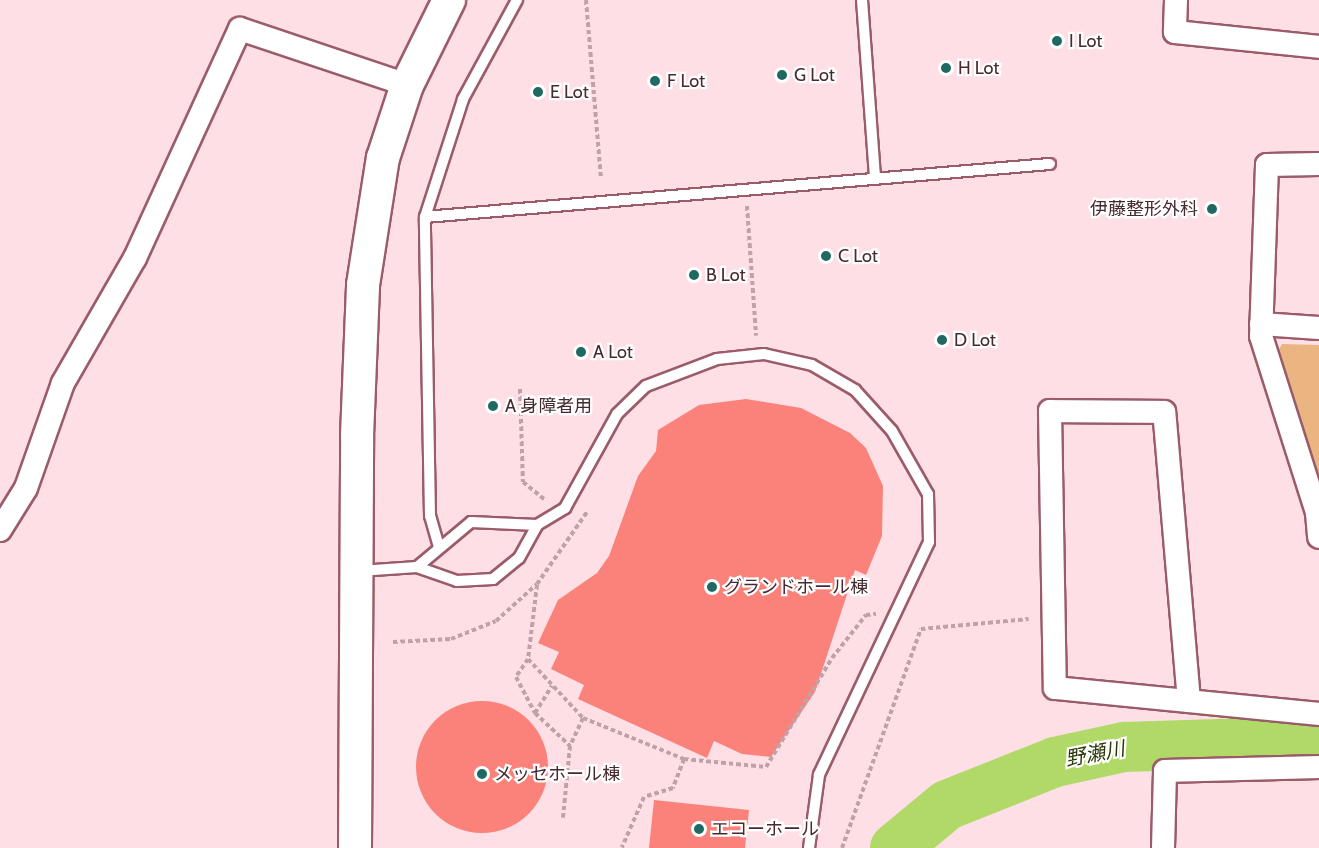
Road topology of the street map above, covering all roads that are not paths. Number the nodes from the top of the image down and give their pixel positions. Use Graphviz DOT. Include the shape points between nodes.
graph roads {
  1 [pos="449,0"];
  2 [pos="517,0"];
  3 [pos="862,0"];
  4 [pos="1176,0"];
  5 [pos="1319,47"];
  6 [pos="407,85"];
  7 [pos="1050,164"];
  8 [pos="1319,164"];
  9 [pos="875,178"];
  10 [pos="425,217"];
  11 [pos="1262,324"];
  12 [pos="1319,328"];
  13 [pos="1318,513"];
  14 [pos="537,525"];
  15 [pos="0,530"];
  16 [pos="1319,537"];
  17 [pos="439,547"];
  18 [pos="417,567"];
  19 [pos="358,571"];
  20 [pos="1189,701"];
  21 [pos="1319,714"];
  22 [pos="1319,767"];
  23 [pos="356,848"];
  24 [pos="809,848"];
  25 [pos="1163,848"];
  1 -- 6 [label="street"];
  2 -- 10 [label="lane" via="463,99"];
  3 -- 9 [label="lane"];
  4 -- 5 [label="street" via="1175,32"];
  6 -- 15 [label="street" via="240,28 135,258 63,383 26,488"];
  6 -- 19 [label="street" via="383,158 363,285"];
  7 -- 9 [label="lane"];
  8 -- 11 [label="street" via="1267,165"];
  9 -- 10 [label="lane"];
  10 -- 17 [label="lane" via="430,516"];
  11 -- 12 [label="street"];
  11 -- 13 [label="street"];
  13 -- 16 [label="street"];
  14 -- 17 [label="lane" via="471,522"];
  14 -- 18 [label="lane" via="519,558 493,579 457,581"];
  14 -- 24 [label="lane" via="565,508 617,414 646,386 717,359 758,355 812,366 855,390 892,431 928,494 929,542 900,612 819,775"];
  17 -- 18 [label="lane"];
  18 -- 19 [label="lane"];
  19 -- 23 [label="street"];
  20 -- 20 [label="street" via="1164,411 1050,411 1055,688"];
  20 -- 21 [label="street"];
  22 -- 25 [label="street" via="1165,771"];
}
